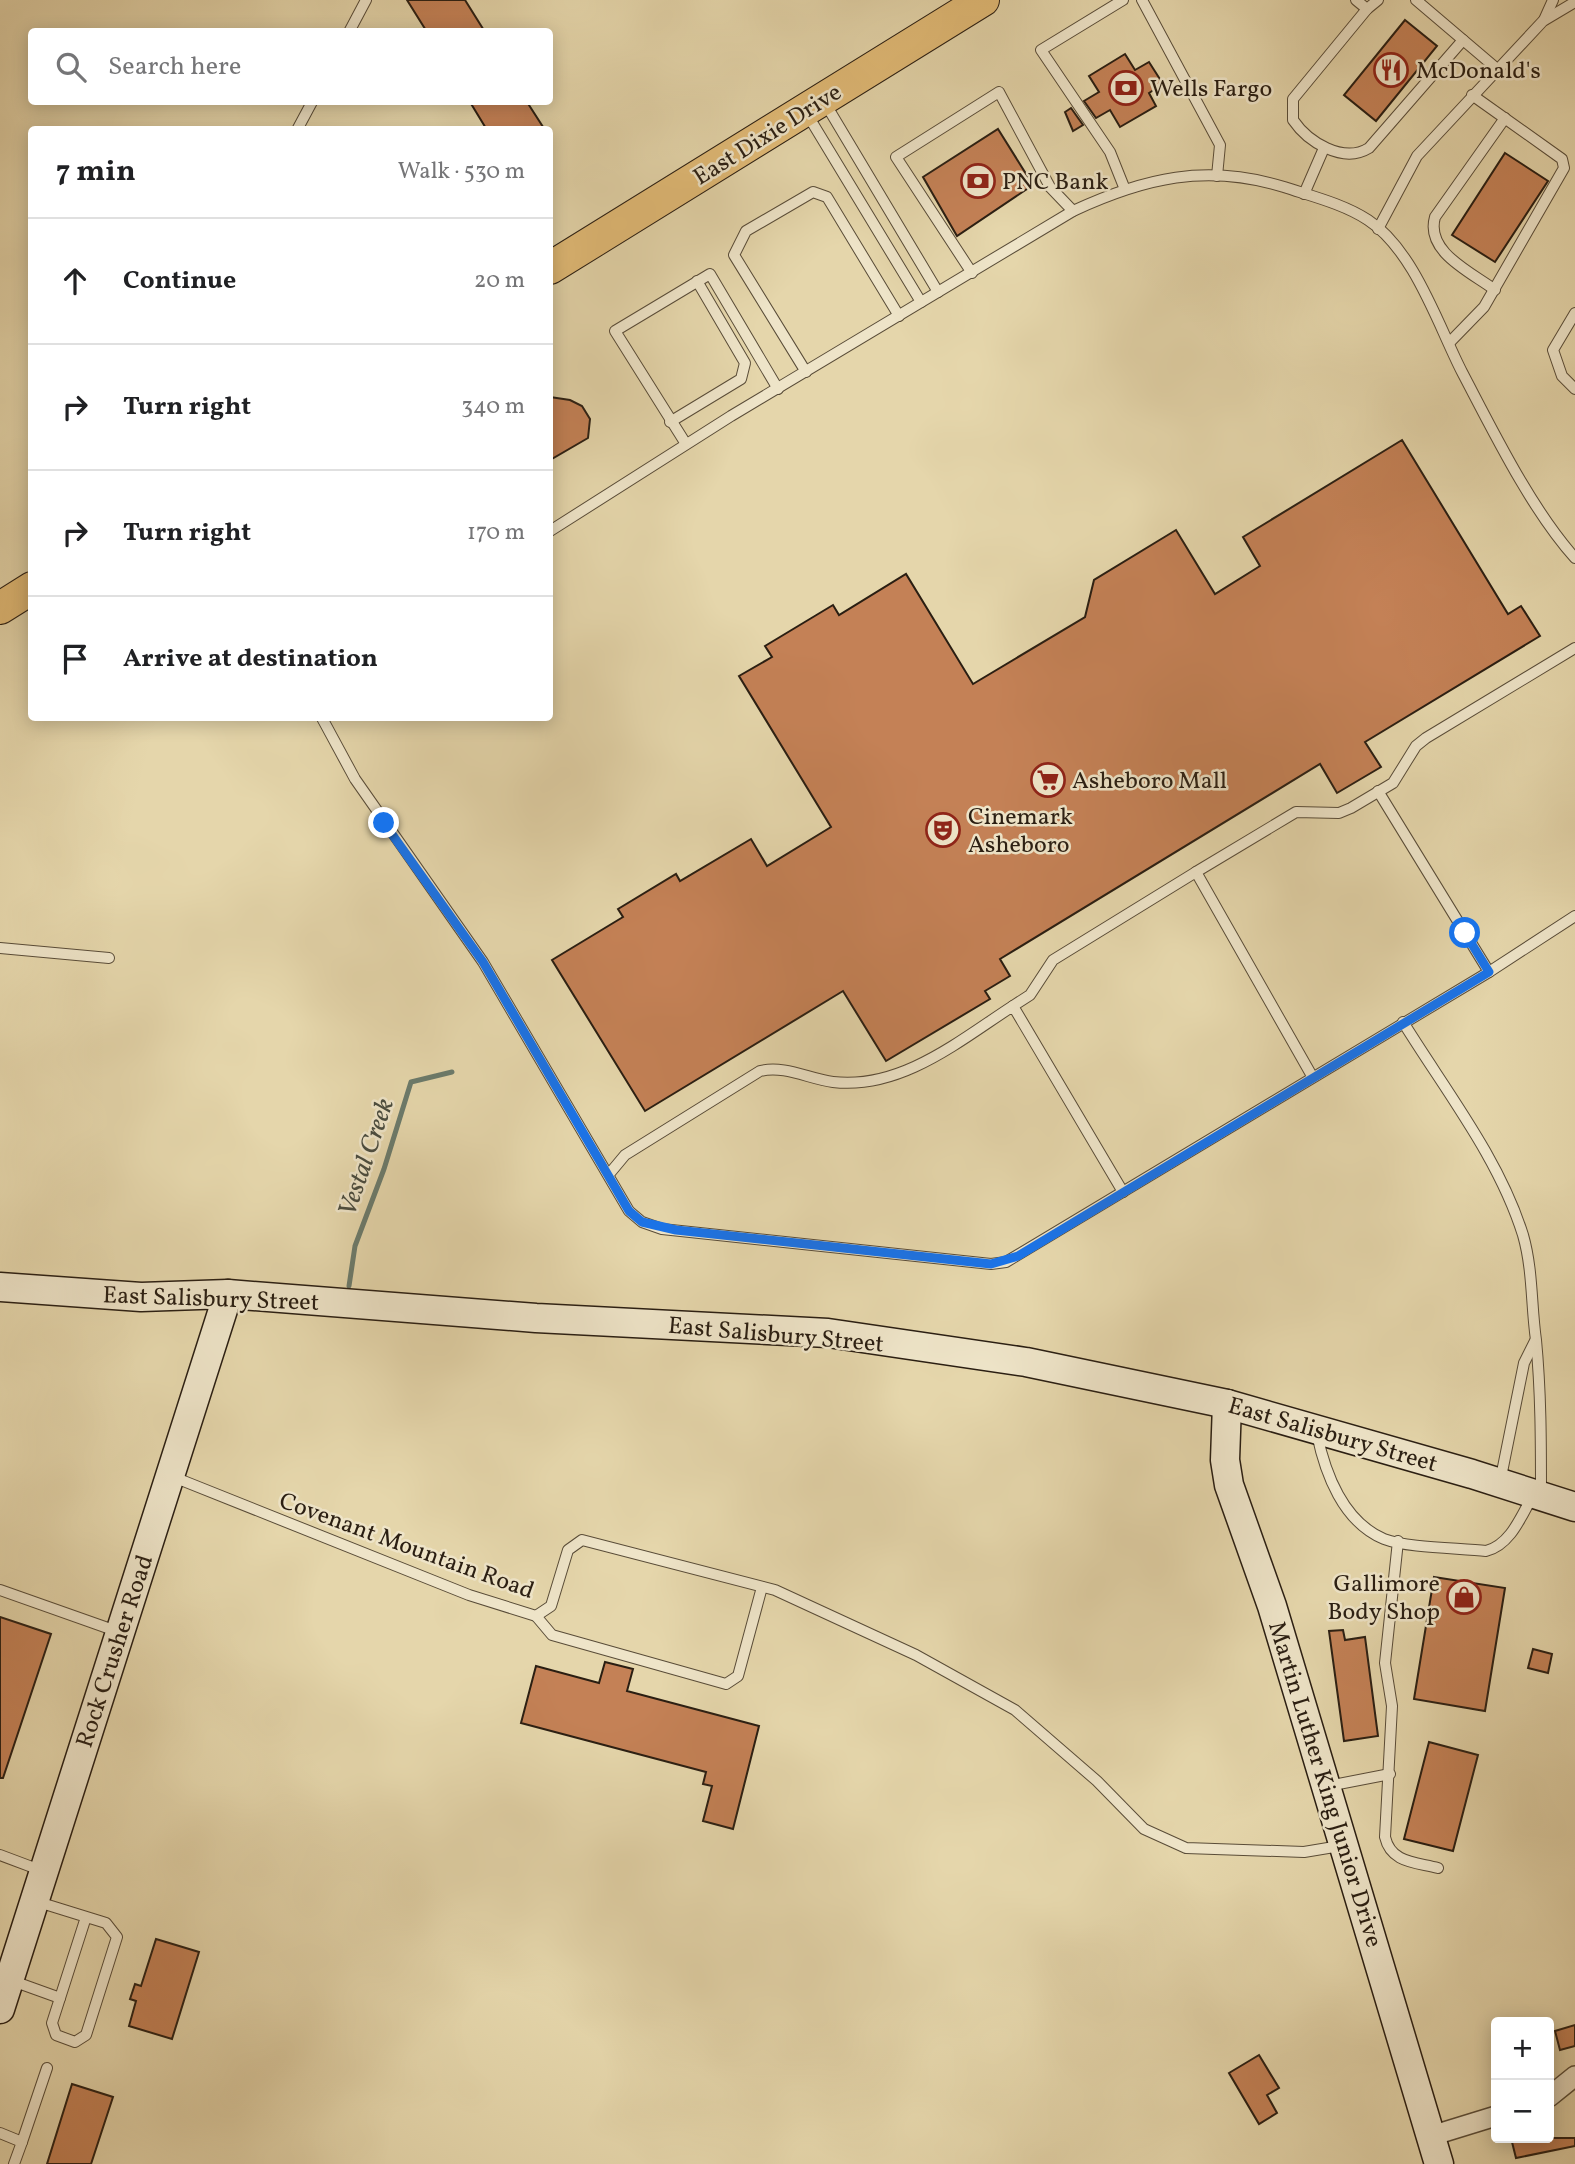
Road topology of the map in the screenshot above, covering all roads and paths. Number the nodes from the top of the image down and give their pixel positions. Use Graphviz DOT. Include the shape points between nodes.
graph roads {
  1 [pos="366,0"];
  2 [pos="984,0"];
  3 [pos="1123,0"];
  4 [pos="1142,0"];
  5 [pos="1356,0"];
  6 [pos="1378,0"];
  7 [pos="1416,0"];
  8 [pos="1553,0"];
  9 [pos="1575,2"];
  10 [pos="1367,9"];
  11 [pos="1543,20"];
  12 [pos="351,28"];
  13 [pos="1463,40"];
  14 [pos="1496,68"];
  15 [pos="1472,95"];
  16 [pos="310,105"];
  17 [pos="814,105"];
  18 [pos="1505,118"];
  19 [pos="299,126"];
  20 [pos="1324,148"];
  21 [pos="1217,176"];
  22 [pos="1125,187"];
  23 [pos="1304,194"];
  24 [pos="1073,211"];
  25 [pos="1378,229"];
  26 [pos="553,266"];
  27 [pos="972,272"];
  28 [pos="698,281"];
  29 [pos="1495,289"];
  30 [pos="938,292"];
  31 [pos="920,302"];
  32 [pos="1575,313"];
  33 [pos="899,316"];
  34 [pos="1449,344"];
  35 [pos="806,372"];
  36 [pos="778,389"];
  37 [pos="1575,389"];
  38 [pos="670,422"];
  39 [pos="686,444"];
  40 [pos="553,529"];
  41 [pos="1575,558"];
  42 [pos="28,590"];
  43 [pos="0,608"];
  44 [pos="1575,648"];
  45 [pos="324,721"];
  46 [pos="1378,792"];
  47 [pos="1196,872"];
  48 [pos="1575,916"];
  49 [pos="0,948"];
  50 [pos="109,958"];
  51 [pos="1489,972"];
  52 [pos="1013,1006"];
  53 [pos="1403,1023"];
  54 [pos="1312,1076"];
  55 [pos="610,1173"];
  56 [pos="1124,1192"];
  57 [pos="0,1287"];
  58 [pos="228,1294"];
  59 [pos="1535,1341"];
  60 [pos="1227,1404"];
  61 [pos="1315,1427"];
  62 [pos="170,1475"];
  63 [pos="1500,1482"];
  64 [pos="1537,1494"];
  65 [pos="1575,1507"];
  66 [pos="1398,1541"];
  67 [pos="762,1587"];
  68 [pos="0,1590"];
  69 [pos="536,1616"];
  70 [pos="120,1632"];
  71 [pos="1390,1774"];
  72 [pos="1327,1786"];
  73 [pos="1344,1846"];
  74 [pos="0,1855"];
  75 [pos="1438,1867"];
  76 [pos="44,1871"];
  77 [pos="35,1900"];
  78 [pos="86,1917"];
  79 [pos="10,1979"];
  80 [pos="60,1997"];
  81 [pos="0,2009"];
  82 [pos="47,2068"];
  83 [pos="1575,2076"];
  84 [pos="1554,2093"];
  85 [pos="1491,2118"];
  86 [pos="0,2133"];
  87 [pos="1431,2136"];
  88 [pos="22,2142"];
  89 [pos="14,2164"];
  90 [pos="1440,2164"];
  1 -- 12 [label="lane"];
  2 -- 17 [label="main road, East Dixie Drive"];
  3 -- 22 [label="lane" via="1041,50 1110,152"];
  4 -- 21 [label="lane" via="1220,145"];
  5 -- 10 [label="lane"];
  6 -- 10 [label="lane"];
  7 -- 13 [label="lane"];
  8 -- 11 [label="lane"];
  9 -- 11 [label="lane"];
  10 -- 20 [label="lane" via="1291,106 1297,127"];
  11 -- 14 [label="lane"];
  13 -- 14 [label="lane"];
  13 -- 20 [label="lane" via="1369,148 1355,153"];
  14 -- 15 [label="lane"];
  15 -- 18 [label="lane"];
  15 -- 25 [label="lane" via="1418,156"];
  16 -- 19 [label="lane"];
  17 -- 26 [label="main road, East Dixie Drive"];
  17 -- 30 [label="lane"];
  17 -- 31 [label="lane"];
  18 -- 29 [label="lane" via="1562,159 1564,168"];
  18 -- 29 [label="lane" via="1433,227 1437,246"];
  20 -- 23 [label="lane"];
  21 -- 22 [label="lane"];
  21 -- 23 [label="lane" via="1263,181"];
  22 -- 24 [label="lane"];
  23 -- 25 [label="lane" via="1343,208"];
  24 -- 27 [label="lane"];
  24 -- 27 [label="lane" via="1051,187 999,92 896,157"];
  25 -- 34 [label="lane" via="1419,284"];
  27 -- 30 [label="lane"];
  28 -- 36 [label="lane" via="710,274"];
  28 -- 38 [label="lane" via="746,363 741,379"];
  28 -- 38 [label="lane" via="615,331"];
  29 -- 34 [label="lane"];
  30 -- 31 [label="lane"];
  31 -- 33 [label="lane"];
  32 -- 37 [label="lane" via="1553,350 1562,376"];
  33 -- 35 [label="lane"];
  33 -- 35 [label="lane" via="827,198 813,192 746,231 734,255"];
  34 -- 41 [label="lane" via="1536,504"];
  35 -- 36 [label="lane"];
  36 -- 39 [label="lane"];
  38 -- 39 [label="lane"];
  39 -- 40 [label="lane"];
  42 -- 43 [label="main road"];
  44 -- 46 [label="lane" via="1426,738 1393,783"];
  45 -- 55 [label="lane" via="355,779 483,962"];
  46 -- 47 [label="lane" via="1339,813 1296,812 1280,819"];
  46 -- 51 [label="lane"];
  47 -- 52 [label="lane" via="1053,960 1030,995"];
  47 -- 54 [label="lane"];
  48 -- 51 [label="lane"];
  49 -- 50 [label="lane"];
  51 -- 53 [label="lane"];
  52 -- 55 [label="lane" via="930,1059 885,1080 831,1082 780,1070 760,1071 625,1155"];
  52 -- 56 [label="lane"];
  53 -- 54 [label="lane"];
  53 -- 59 [label="lane" via="1481,1145 1510,1201 1530,1265"];
  54 -- 56 [label="lane"];
  55 -- 56 [label="lane" via="629,1211 642,1222 662,1228 991,1264 1018,1256"];
  57 -- 58 [label="main road, East Salisbury Street" via="141,1297"];
  58 -- 60 [label="main road, East Salisbury Street" via="536,1318 828,1333 1026,1362"];
  58 -- 62 [label="main road, Rock Crusher Road"];
  59 -- 63 [label="lane" via="1524,1363"];
  59 -- 64 [label="lane" via="1540,1362"];
  60 -- 61 [label="main road, East Salisbury Street"];
  60 -- 72 [label="main road, Martin Luther King Junior Drive" via="1229,1485 1256,1553"];
  61 -- 63 [label="main road, East Salisbury Street"];
  61 -- 66 [label="lane" via="1333,1487 1371,1532"];
  62 -- 69 [label="lane, Covenant Mountain Road" via="469,1595"];
  62 -- 70 [label="main road, Rock Crusher Road"];
  63 -- 64 [label="main road, East Salisbury Street"];
  64 -- 65 [label="main road, East Salisbury Street"];
  64 -- 66 [label="lane" via="1497,1548 1486,1551"];
  66 -- 71 [label="lane" via="1385,1663 1392,1706"];
  67 -- 69 [label="lane, Covenant Mountain Road" via="582,1540 568,1550 551,1606"];
  67 -- 69 [label="lane" via="738,1676 726,1684 552,1634"];
  67 -- 73 [label="lane, Covenant Mountain Road" via="916,1655 1015,1710 1144,1829 1175,1844 1304,1852"];
  68 -- 70 [label="lane"];
  70 -- 76 [label="main road, Rock Crusher Road"];
  71 -- 72 [label="lane"];
  71 -- 75 [label="lane" via="1384,1820 1388,1850 1395,1857"];
  72 -- 73 [label="main road, Martin Luther King Junior Drive"];
  73 -- 87 [label="main road, Martin Luther King Junior Drive"];
  74 -- 76 [label="lane"];
  76 -- 77 [label="main road, Rock Crusher Road"];
  77 -- 78 [label="lane"];
  77 -- 79 [label="main road, Rock Crusher Road"];
  78 -- 80 [label="lane"];
  78 -- 80 [label="lane" via="106,1923 117,1937 86,2035 75,2042 56,2035 52,2023"];
  79 -- 80 [label="lane"];
  79 -- 81 [label="main road, Rock Crusher Road"];
  82 -- 88 [label="lane"];
  83 -- 84 [label="street"];
  85 -- 87 [label="street"];
  86 -- 88 [label="lane"];
  87 -- 90 [label="main road, Martin Luther King Junior Drive"];
  88 -- 89 [label="lane"];
}
